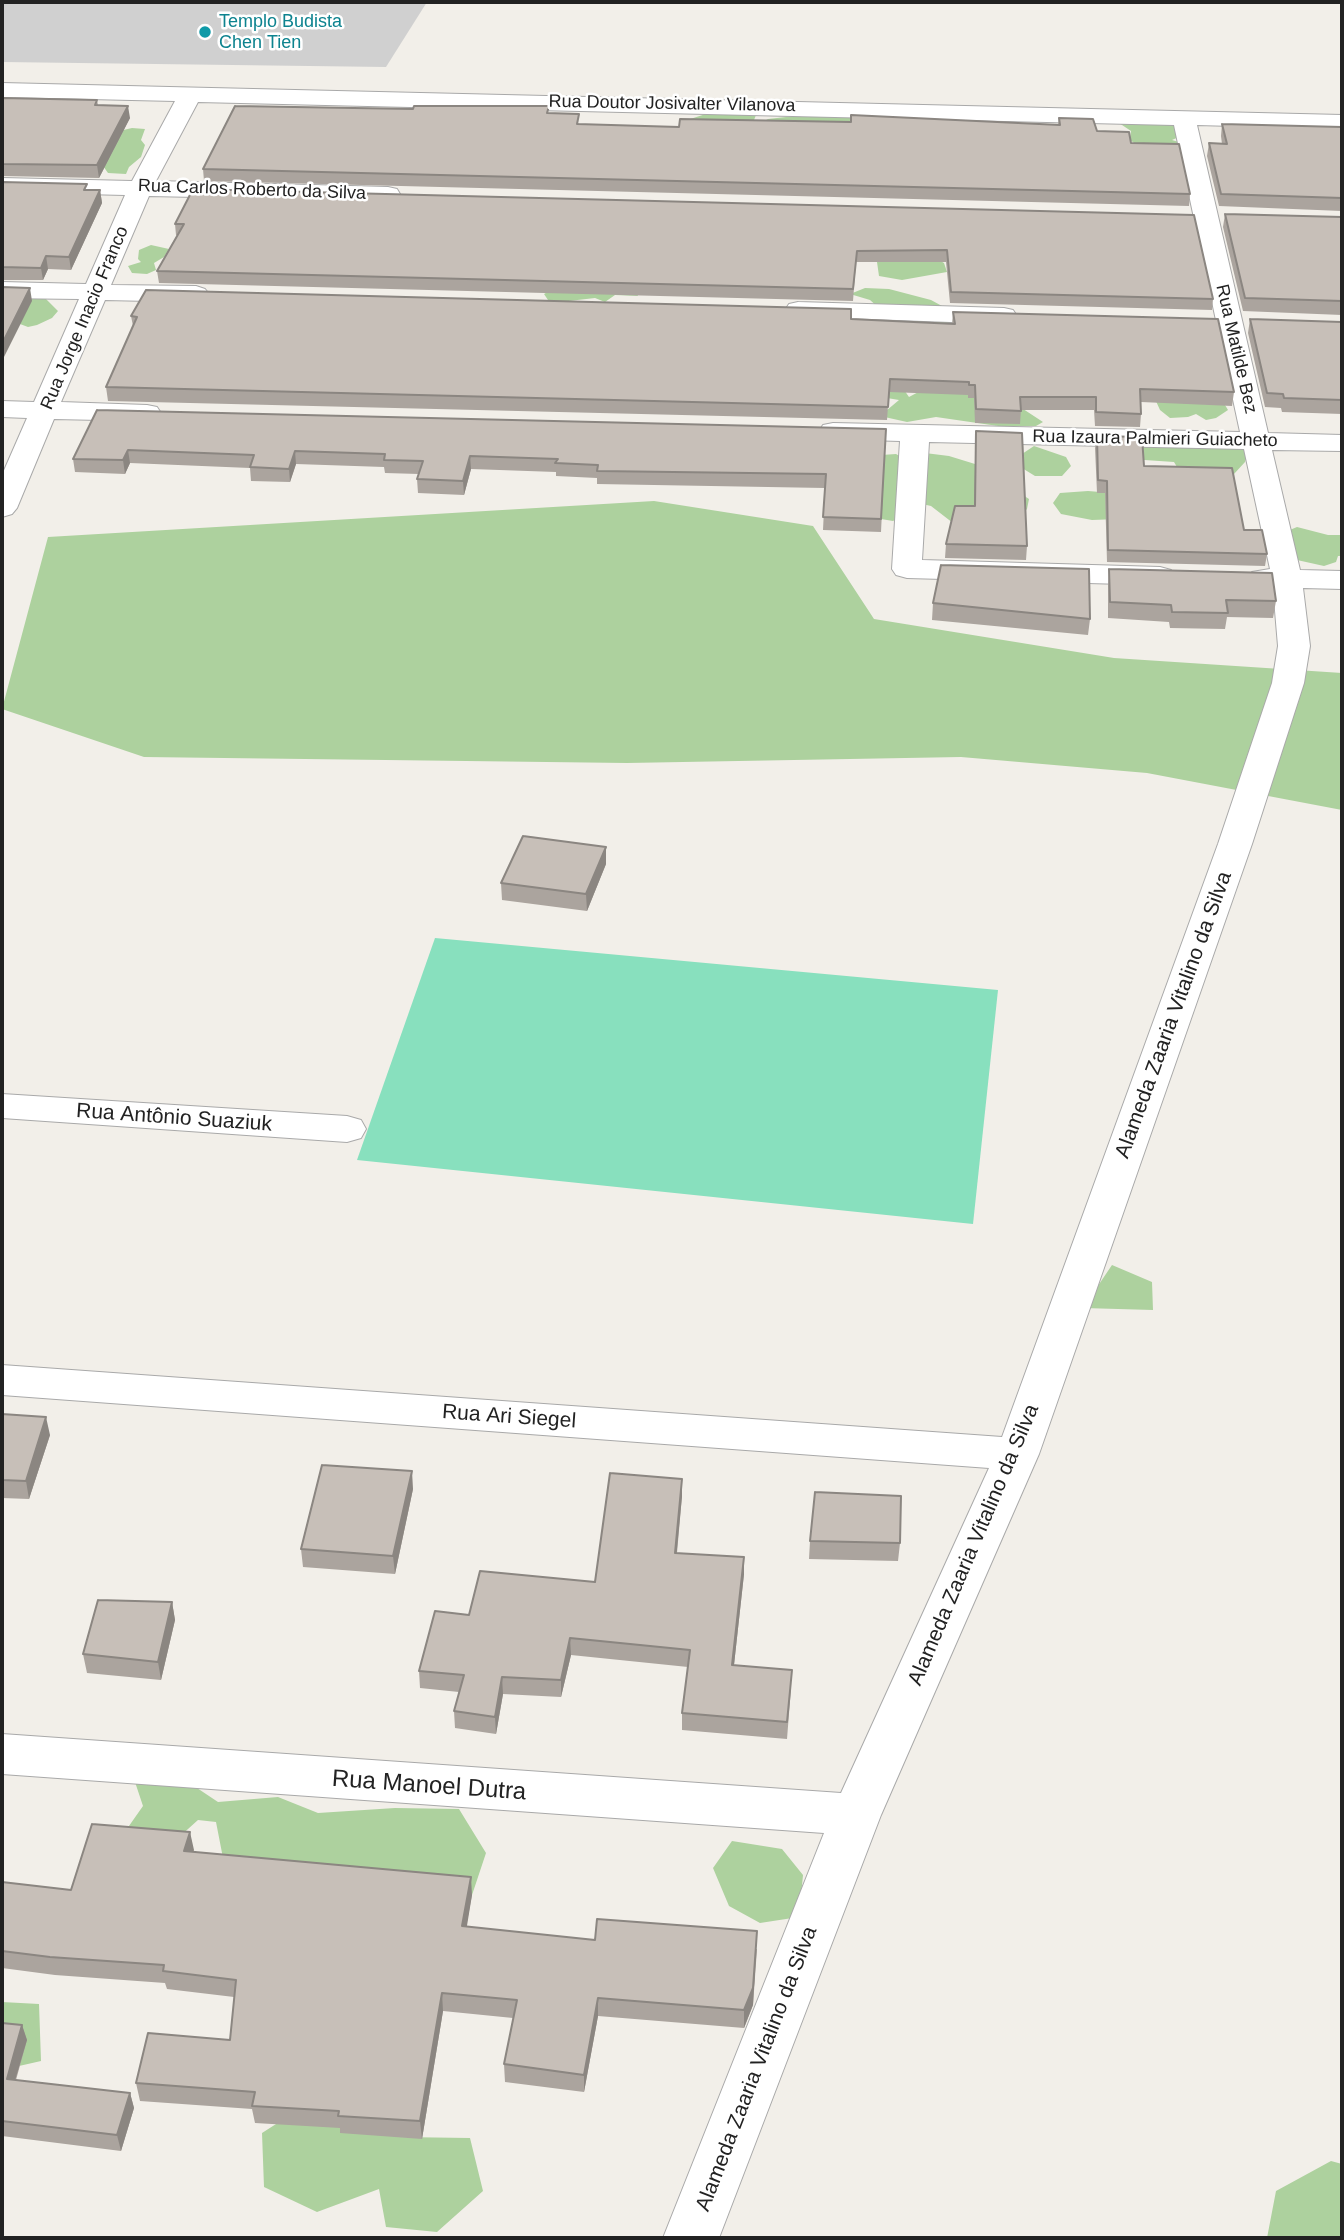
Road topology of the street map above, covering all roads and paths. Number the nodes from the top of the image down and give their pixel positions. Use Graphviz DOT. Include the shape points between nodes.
graph roads {
  1 [pos="2,90"];
  2 [pos="191,93"];
  3 [pos="1184,118"];
  4 [pos="1342,122"];
  5 [pos="2,185"];
  6 [pos="141,186"];
  7 [pos="410,195"];
  8 [pos="1179,216"];
  9 [pos="1206,217"];
  10 [pos="1234,218"];
  11 [pos="2,290"];
  12 [pos="97,293"];
  13 [pos="217,294"];
  14 [pos="776,309"];
  15 [pos="1031,317"];
  16 [pos="2,409"];
  17 [pos="46,411"];
  18 [pos="171,414"];
  19 [pos="808,430"];
  20 [pos="915,433"];
  21 [pos="1256,442"];
  22 [pos="1342,443"];
  23 [pos="2,508"];
  24 [pos="1192,576"];
  25 [pos="1233,578"];
  26 [pos="1287,579"];
  27 [pos="1342,580"];
  28 [pos="1235,844"];
  29 [pos="2,1106"];
  30 [pos="347,1129"];
  31 [pos="2,1380"];
  32 [pos="1017,1454"];
  33 [pos="2,1754"];
  34 [pos="856,1815"];
  35 [pos="691,2238"];
  1 -- 2 [label="street, Rua Doutor Josivalter Vilanova"];
  2 -- 3 [label="street, Rua Doutor Josivalter Vilanova"];
  2 -- 6 [label="street, Rua Jorge Inacio Franco"];
  3 -- 4 [label="street, Rua Doutor Josivalter Vilanova"];
  3 -- 9 [label="street, Rua Matilde Bez"];
  5 -- 6 [label="street, Rua Carlos Roberto da Silva"];
  6 -- 7 [label="street, Rua Carlos Roberto da Silva"];
  6 -- 12 [label="street, Rua Jorge Inacio Franco"];
  8 -- 9 [label="street"];
  9 -- 10 [label="street"];
  9 -- 21 [label="street, Rua Matilde Bez"];
  11 -- 12 [label="street"];
  12 -- 13 [label="street"];
  12 -- 17 [label="street, Rua Jorge Inacio Franco"];
  14 -- 15 [label="street"];
  16 -- 17 [label="street"];
  17 -- 18 [label="street"];
  17 -- 23 [label="street, Rua Jorge Inacio Franco"];
  19 -- 20 [label="street, Rua Izaura Palmieri Guiacheto"];
  20 -- 21 [label="street, Rua Izaura Palmieri Guiacheto"];
  20 -- 24 [label="street" via="907,569"];
  21 -- 22 [label="street, Rua Izaura Palmieri Guiacheto"];
  21 -- 26 [label="street, Rua Matilde Bez"];
  25 -- 26 [label="street"];
  26 -- 27 [label="street"];
  26 -- 28 [label="street, Rua Matilde Bez" via="1293,646 1288,683"];
  28 -- 32 [label="street, Alameda Zaaria Vitalino da Silva"];
  29 -- 30 [label="street, Rua Antônio Suaziuk"];
  31 -- 32 [label="street, Rua Ari Siegel"];
  32 -- 34 [label="street, Alameda Zaaria Vitalino da Silva"];
  33 -- 34 [label="street, Rua Manoel Dutra"];
  34 -- 35 [label="street, Alameda Zaaria Vitalino da Silva"];
}
